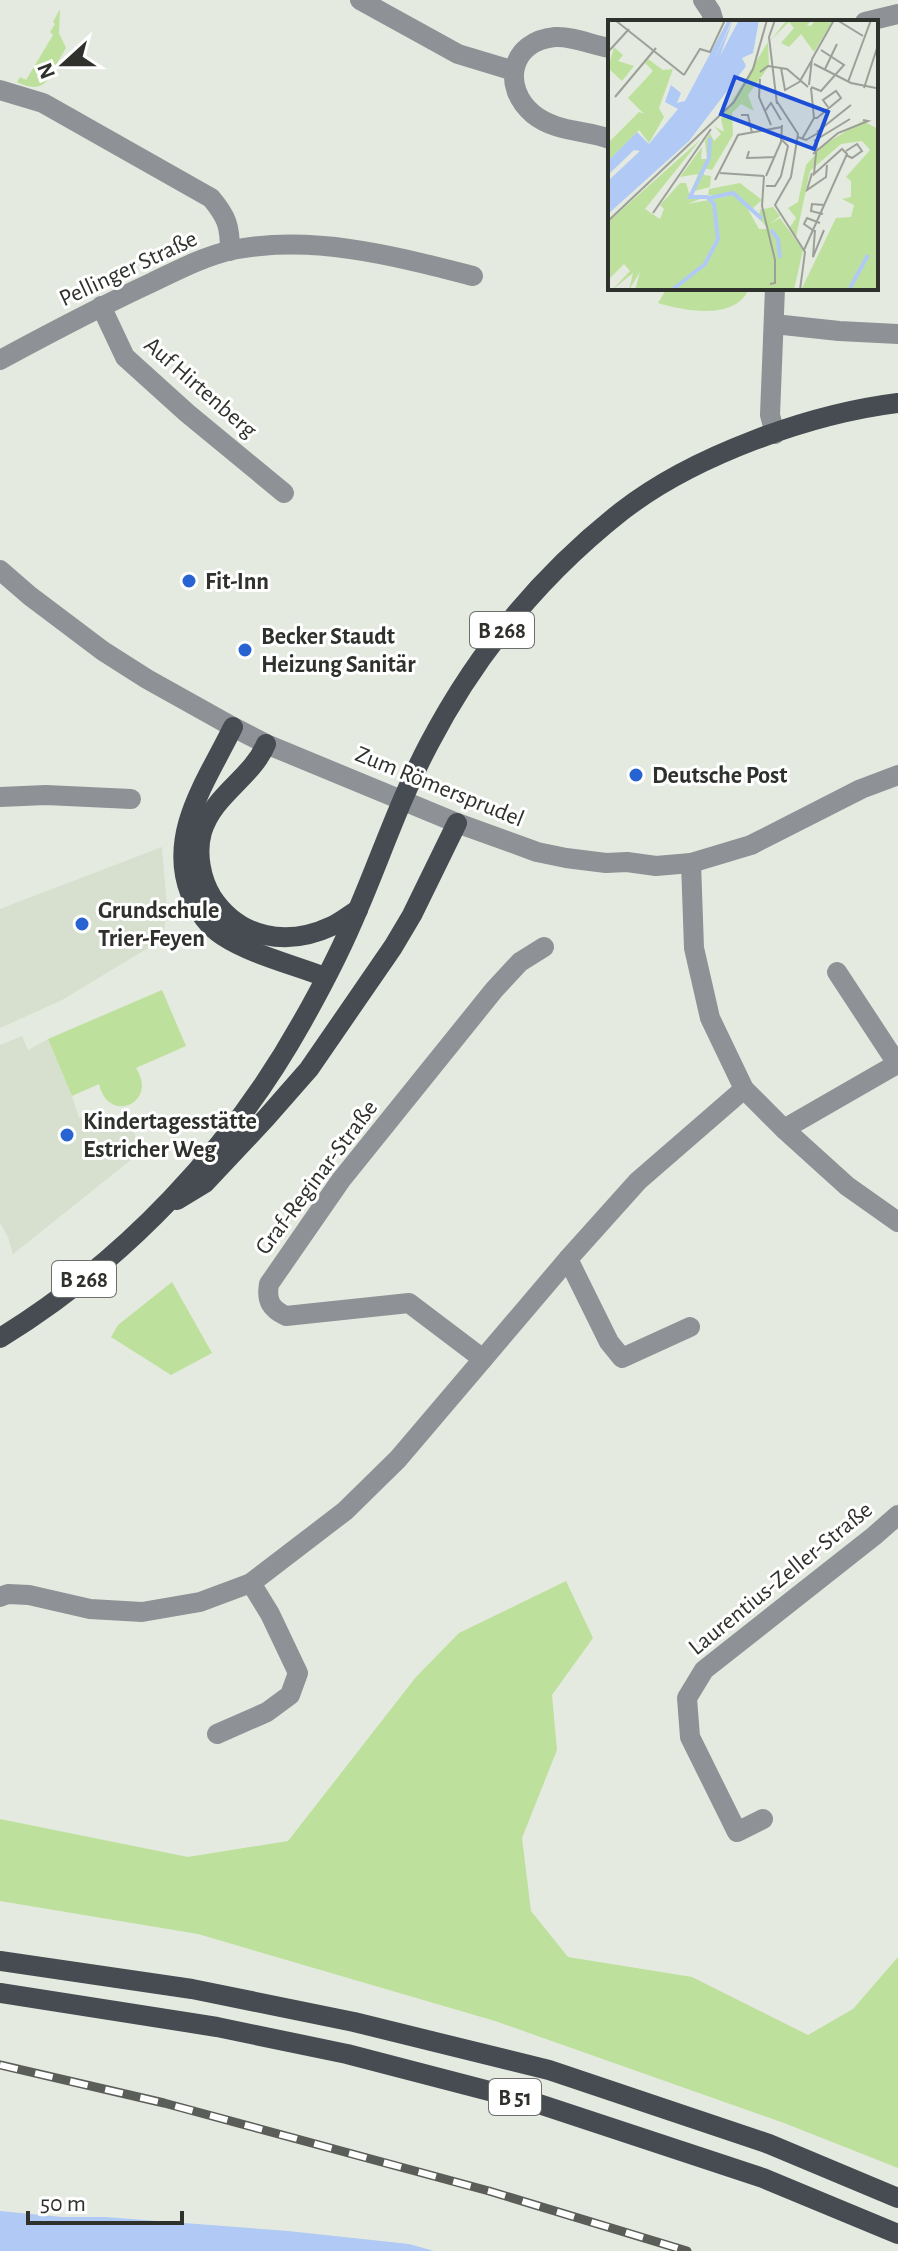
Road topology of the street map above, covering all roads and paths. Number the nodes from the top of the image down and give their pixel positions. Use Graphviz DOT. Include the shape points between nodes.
graph roads {
  1 [pos="360,0"];
  2 [pos="703,0"];
  3 [pos="898,14"];
  4 [pos="713,20"];
  5 [pos="873,20"];
  6 [pos="608,48"];
  7 [pos="514,71"];
  8 [pos="0,90"];
  9 [pos="608,139"];
  10 [pos="230,251"];
  11 [pos="473,276"];
  12 [pos="775,290"];
  13 [pos="101,306"];
  14 [pos="774,324"];
  15 [pos="898,334"];
  16 [pos="0,360"];
  17 [pos="898,403"];
  18 [pos="775,434"];
  19 [pos="284,493"];
  20 [pos="0,570"];
  21 [pos="233,727"];
  22 [pos="266,744"];
  23 [pos="898,775"];
  24 [pos="0,797"];
  25 [pos="131,799"];
  26 [pos="457,823"];
  27 [pos="691,863"];
  28 [pos="358,910"];
  29 [pos="544,947"];
  30 [pos="837,972"];
  31 [pos="325,977"];
  32 [pos="898,1065"];
  33 [pos="744,1089"];
  34 [pos="784,1129"];
  35 [pos="160,1210"];
  36 [pos="898,1222"];
  37 [pos="568,1259"];
  38 [pos="690,1327"];
  39 [pos="0,1338"];
  40 [pos="483,1359"];
  41 [pos="898,1515"];
  42 [pos="251,1583"];
  43 [pos="0,1597"];
  44 [pos="217,1734"];
  45 [pos="763,1819"];
  46 [pos="0,1961"];
  47 [pos="0,1993"];
  48 [pos="898,2198"];
  49 [pos="898,2234"];
  1 -- 7 [label="street" via="458,54"];
  2 -- 4 [label="street"];
  3 -- 5 [label="street"];
  6 -- 7 [label="street" via="546,39 523,51"];
  7 -- 9 [label="street" via="518,91 533,113 553,125"];
  8 -- 10 [label="street" via="43,103 211,198 230,229"];
  10 -- 11 [label="street, Pellinger Straße" via="329,246"];
  10 -- 13 [label="street, Pellinger Straße"];
  12 -- 14 [label="street"];
  13 -- 16 [label="street, Pellinger Straße"];
  13 -- 19 [label="street, Auf Hirtenberg" via="125,357"];
  14 -- 15 [label="street"];
  14 -- 18 [label="street" via="770,415"];
  17 -- 18 [label="main road, B 268"];
  18 -- 28 [label="main road, B 268" via="709,460 623,511 514,616 469,673 428,746"];
  20 -- 21 [label="street, Zum Römersprudel" via="103,651"];
  21 -- 22 [label="street, Zum Römersprudel"];
  21 -- 31 [label="main road" via="189,818 181,860 193,902 222,936"];
  22 -- 26 [label="street, Zum Römersprudel"];
  22 -- 28 [label="main road" via="261,757 213,808 202,832 199,850 206,887 225,914 257,934 312,933"];
  23 -- 27 [label="street, Zum Römersprudel" via="751,845"];
  24 -- 25 [label="street"];
  26 -- 27 [label="street, Zum Römersprudel" via="566,858 656,866"];
  26 -- 35 [label="main road" via="393,947 309,1069 205,1183"];
  27 -- 33 [label="street" via="694,948 710,1018"];
  28 -- 31 [label="main road, B 268"];
  29 -- 40 [label="street, Graf-Reginar-Straße" via="520,962 494,990 341,1180 269,1284 269,1302 286,1316 409,1303"];
  30 -- 32 [label="street"];
  31 -- 35 [label="main road, B 268" via="242,1115"];
  32 -- 34 [label="street"];
  33 -- 34 [label="street"];
  33 -- 37 [label="street" via="638,1181"];
  34 -- 36 [label="street" via="847,1186"];
  35 -- 39 [label="main road, B 268" via="82,1280"];
  37 -- 38 [label="street" via="603,1332 622,1358"];
  37 -- 40 [label="street"];
  40 -- 42 [label="street" via="398,1459 345,1511"];
  41 -- 45 [label="street, Laurentius-Zeller-Straße" via="704,1670 687,1698 690,1737 737,1832"];
  42 -- 43 [label="street" via="200,1602 142,1612 90,1609 29,1595"];
  42 -- 44 [label="street" via="298,1673 290,1695 267,1712"];
  46 -- 48 [label="main road, B 51" via="192,1989 549,2070 769,2144"];
  47 -- 49 [label="main road, B 51" via="217,2027 539,2104 763,2178"];
}
